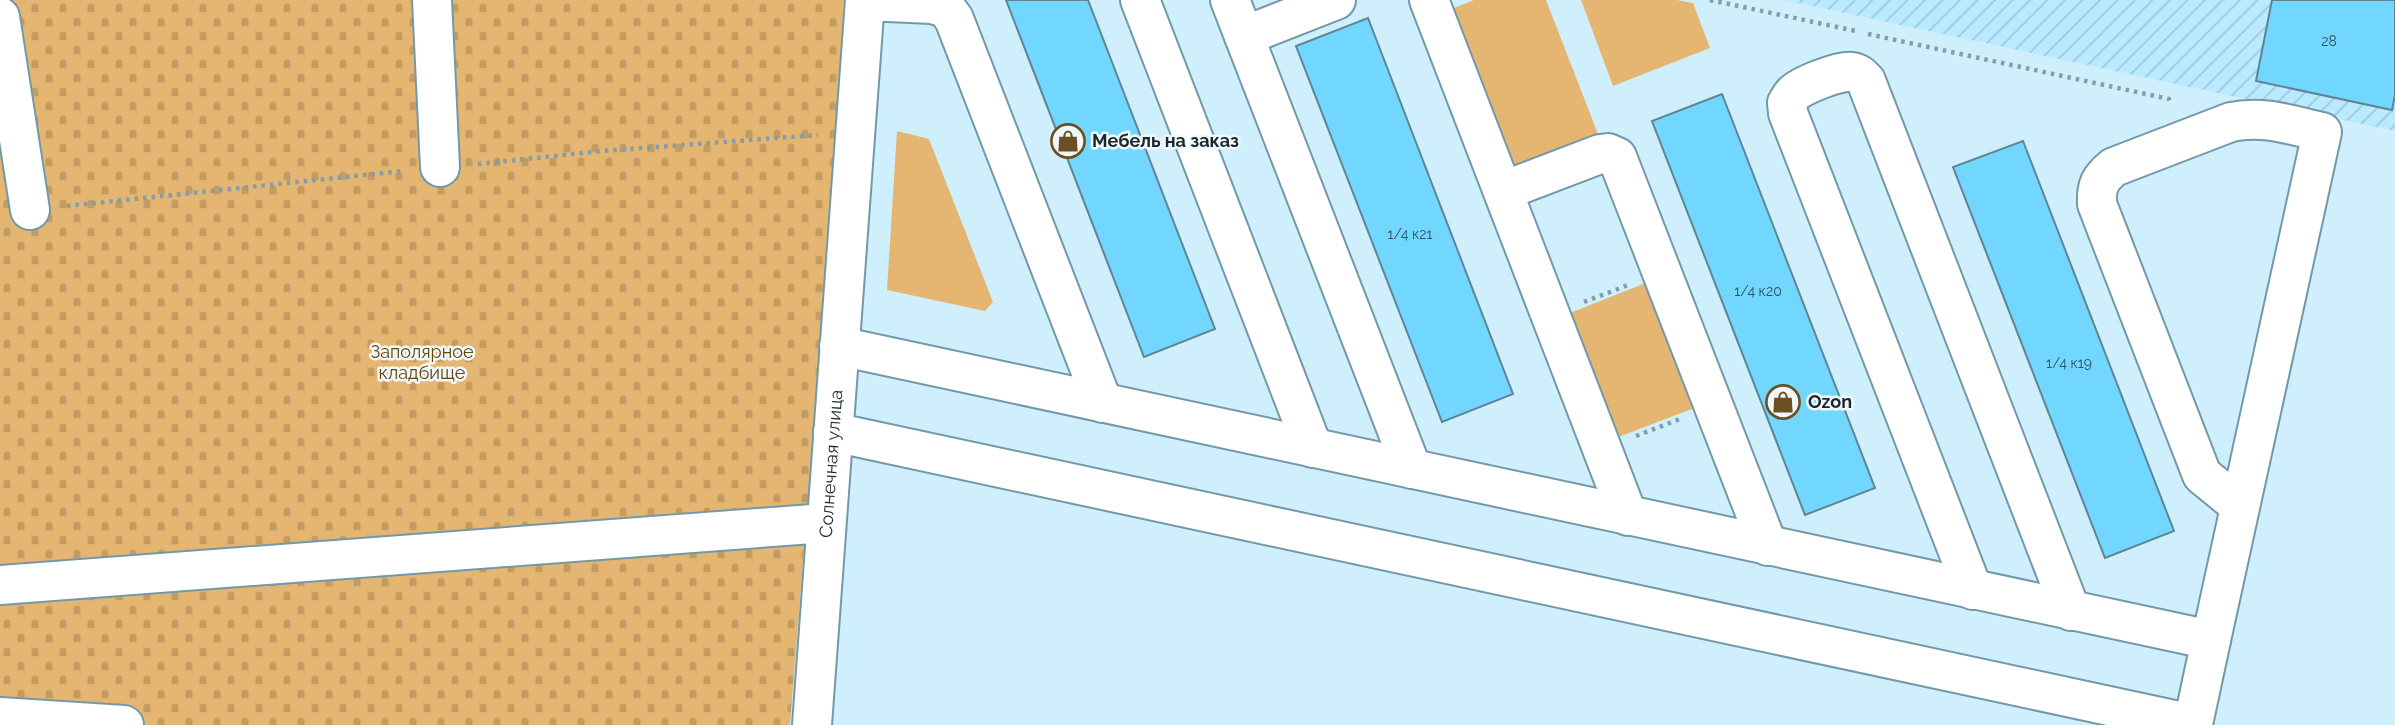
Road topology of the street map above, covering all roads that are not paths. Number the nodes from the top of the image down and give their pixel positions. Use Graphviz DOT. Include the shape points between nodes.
graph roads {
  1 [pos="432,0"];
  2 [pos="1140,0"];
  3 [pos="1230,0"];
  4 [pos="1336,0"];
  5 [pos="1429,0"];
  6 [pos="865,1"];
  7 [pos="0,17"];
  8 [pos="1244,36"];
  9 [pos="440,167"];
  10 [pos="1503,191"];
  11 [pos="30,210"];
  12 [pos="839,346"];
  13 [pos="1103,403"];
  14 [pos="833,432"];
  15 [pos="1313,448"];
  16 [pos="1412,470"];
  17 [pos="2240,506"];
  18 [pos="1628,516"];
  19 [pos="827,523"];
  20 [pos="1768,546"];
  21 [pos="0,585"];
  22 [pos="1973,590"];
  23 [pos="2071,611"];
  24 [pos="2211,640"];
  25 [pos="0,718"];
  26 [pos="124,725"];
  27 [pos="812,725"];
  1 -- 9 [label="street"];
  2 -- 15 [label="street"];
  3 -- 8 [label="street"];
  4 -- 8 [label="street"];
  5 -- 10 [label="street"];
  6 -- 12 [label="street, Солнечная улица"];
  6 -- 13 [label="street" via="932,4 946,8 954,19"];
  7 -- 11 [label="street"];
  8 -- 16 [label="street"];
  10 -- 18 [label="street"];
  10 -- 20 [label="street" via="1600,154 1616,158"];
  12 -- 13 [label="street"];
  12 -- 14 [label="street, Солнечная улица"];
  13 -- 15 [label="street"];
  14 -- 19 [label="street, Солнечная улица"];
  14 -- 24 [label="street" via="2193,724"];
  15 -- 16 [label="street"];
  16 -- 18 [label="street"];
  17 -- 17 [label="street" via="2322,132 2248,118 2114,167 2102,176 2096,189 2097,204 2202,475"];
  17 -- 24 [label="street"];
  18 -- 20 [label="street"];
  19 -- 21 [label="street"];
  19 -- 27 [label="street, Солнечная улица"];
  20 -- 22 [label="street"];
  22 -- 23 [label="street"];
  22 -- 23 [label="street" via="1788,113 1792,94 1839,73 1851,71 1866,81"];
  23 -- 24 [label="street"];
  25 -- 26 [label="street"];
}
